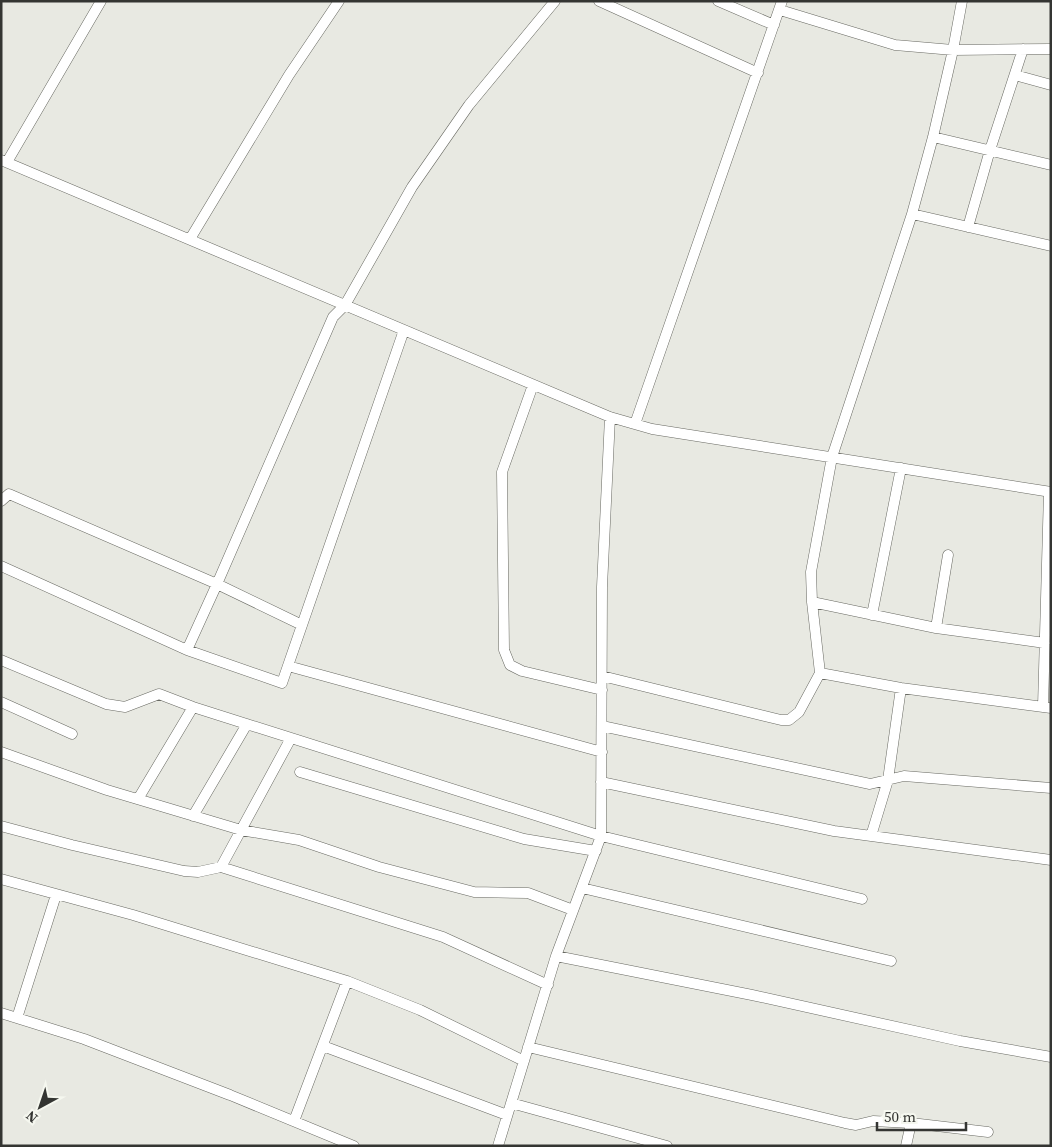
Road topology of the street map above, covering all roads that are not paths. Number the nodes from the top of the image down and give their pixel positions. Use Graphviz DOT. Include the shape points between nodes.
graph roads {
  1 [pos="101,1"];
  2 [pos="338,1"];
  3 [pos="555,1"];
  4 [pos="599,1"];
  5 [pos="718,1"];
  6 [pos="962,1"];
  7 [pos="781,6"];
  8 [pos="774,25"];
  9 [pos="1024,49"];
  10 [pos="1051,49"];
  11 [pos="953,50"];
  12 [pos="758,73"];
  13 [pos="1015,75"];
  14 [pos="1051,84"];
  15 [pos="932,137"];
  16 [pos="990,150"];
  17 [pos="4,161"];
  18 [pos="1051,165"];
  19 [pos="912,214"];
  20 [pos="968,227"];
  21 [pos="190,239"];
  22 [pos="1051,246"];
  23 [pos="345,305"];
  24 [pos="404,330"];
  25 [pos="533,385"];
  26 [pos="610,417"];
  27 [pos="635,424"];
  28 [pos="832,458"];
  29 [pos="901,468"];
  30 [pos="1050,492"];
  31 [pos="1,501"];
  32 [pos="948,555"];
  33 [pos="1,566"];
  34 [pos="217,584"];
  35 [pos="812,602"];
  36 [pos="872,614"];
  37 [pos="302,625"];
  38 [pos="936,628"];
  39 [pos="1045,643"];
  40 [pos="187,650"];
  41 [pos="1,660"];
  42 [pos="288,666"];
  43 [pos="820,673"];
  44 [pos="602,676"];
  45 [pos="901,688"];
  46 [pos="602,690"];
  47 [pos="1,702"];
  48 [pos="193,707"];
  49 [pos="1047,707"];
  50 [pos="247,724"];
  51 [pos="602,726"];
  52 [pos="72,734"];
  53 [pos="291,738"];
  54 [pos="1,752"];
  55 [pos="602,752"];
  56 [pos="300,772"];
  57 [pos="888,780"];
  58 [pos="601,782"];
  59 [pos="1051,788"];
  60 [pos="138,800"];
  61 [pos="193,816"];
  62 [pos="1,826"];
  63 [pos="241,830"];
  64 [pos="601,836"];
  65 [pos="871,836"];
  66 [pos="596,850"];
  67 [pos="1051,860"];
  68 [pos="221,868"];
  69 [pos="1,879"];
  70 [pos="582,888"];
  71 [pos="56,895"];
  72 [pos="862,899"];
  73 [pos="573,910"];
  74 [pos="556,956"];
  75 [pos="891,961"];
  76 [pos="347,981"];
  77 [pos="548,985"];
  78 [pos="1,1013"];
  79 [pos="17,1018"];
  80 [pos="323,1046"];
  81 [pos="528,1047"];
  82 [pos="1051,1057"];
  83 [pos="524,1061"];
  84 [pos="511,1103"];
  85 [pos="507,1115"];
  86 [pos="294,1121"];
  87 [pos="911,1123"];
  88 [pos="988,1132"];
  89 [pos="354,1146"];
  90 [pos="498,1146"];
  91 [pos="667,1146"];
  92 [pos="906,1146"];
  1 -- 17 [label="street"];
  2 -- 21 [label="street" via="289,75"];
  3 -- 23 [label="street" via="469,105 412,187"];
  4 -- 12 [label="street"];
  5 -- 8 [label="street"];
  6 -- 11 [label="street"];
  7 -- 8 [label="street"];
  7 -- 11 [label="street" via="895,45"];
  8 -- 12 [label="street"];
  9 -- 10 [label="street"];
  9 -- 11 [label="street"];
  9 -- 13 [label="street"];
  11 -- 15 [label="street"];
  12 -- 27 [label="street"];
  13 -- 14 [label="street"];
  13 -- 16 [label="street"];
  15 -- 16 [label="street"];
  15 -- 19 [label="street"];
  16 -- 18 [label="street"];
  16 -- 20 [label="street"];
  17 -- 21 [label="street"];
  19 -- 20 [label="street"];
  19 -- 28 [label="street"];
  20 -- 22 [label="street"];
  21 -- 23 [label="street"];
  23 -- 24 [label="street"];
  23 -- 34 [label="street" via="333,317"];
  24 -- 25 [label="street"];
  24 -- 37 [label="street"];
  25 -- 26 [label="street"];
  25 -- 46 [label="street" via="502,472 504,650 510,665 522,671"];
  26 -- 27 [label="street"];
  26 -- 44 [label="street" via="602,587"];
  27 -- 28 [label="street"];
  28 -- 29 [label="street"];
  28 -- 35 [label="street" via="811,572"];
  29 -- 30 [label="street"];
  29 -- 36 [label="street"];
  30 -- 39 [label="street"];
  31 -- 34 [label="street" via="9,494"];
  32 -- 38 [label="street"];
  33 -- 40 [label="street"];
  34 -- 37 [label="street"];
  34 -- 40 [label="street"];
  35 -- 36 [label="street"];
  35 -- 43 [label="street"];
  36 -- 38 [label="street"];
  37 -- 42 [label="street"];
  38 -- 39 [label="street"];
  39 -- 49 [label="street"];
  40 -- 42 [label="street" via="282,683"];
  41 -- 48 [label="street" via="106,704 125,707 159,694"];
  42 -- 55 [label="street"];
  43 -- 44 [label="street" via="799,712 789,720"];
  43 -- 45 [label="street"];
  44 -- 46 [label="street"];
  45 -- 49 [label="street"];
  45 -- 57 [label="street"];
  46 -- 51 [label="street"];
  47 -- 52 [label="street"];
  48 -- 50 [label="street"];
  48 -- 60 [label="street"];
  50 -- 53 [label="street"];
  50 -- 61 [label="street"];
  51 -- 55 [label="street"];
  51 -- 57 [label="street" via="870,784"];
  53 -- 63 [label="street"];
  53 -- 64 [label="street"];
  54 -- 60 [label="street"];
  55 -- 58 [label="street"];
  56 -- 66 [label="street" via="524,839"];
  57 -- 59 [label="street" via="904,776"];
  57 -- 65 [label="street"];
  58 -- 64 [label="street"];
  58 -- 65 [label="street" via="834,832"];
  60 -- 61 [label="street"];
  61 -- 63 [label="street"];
  62 -- 68 [label="street" via="184,871"];
  63 -- 68 [label="street"];
  63 -- 73 [label="street" via="299,840 378,867 474,892 528,893"];
  64 -- 66 [label="street"];
  64 -- 72 [label="street"];
  65 -- 67 [label="street"];
  66 -- 70 [label="street"];
  68 -- 77 [label="street" via="443,937"];
  69 -- 71 [label="street"];
  70 -- 73 [label="street"];
  70 -- 75 [label="street"];
  71 -- 76 [label="street" via="133,915"];
  71 -- 79 [label="street"];
  73 -- 74 [label="street"];
  74 -- 77 [label="street"];
  74 -- 82 [label="street" via="960,1041"];
  76 -- 80 [label="street"];
  76 -- 83 [label="street" via="420,1010"];
  77 -- 81 [label="street"];
  78 -- 79 [label="street"];
  79 -- 86 [label="street" via="84,1040"];
  80 -- 85 [label="street"];
  80 -- 86 [label="street"];
  81 -- 83 [label="street"];
  81 -- 87 [label="street" via="845,1123 856,1125 873,1120"];
  83 -- 84 [label="street"];
  84 -- 85 [label="street"];
  84 -- 91 [label="street"];
  85 -- 90 [label="street"];
  86 -- 89 [label="street"];
  87 -- 88 [label="street"];
  87 -- 92 [label="street"];
}
